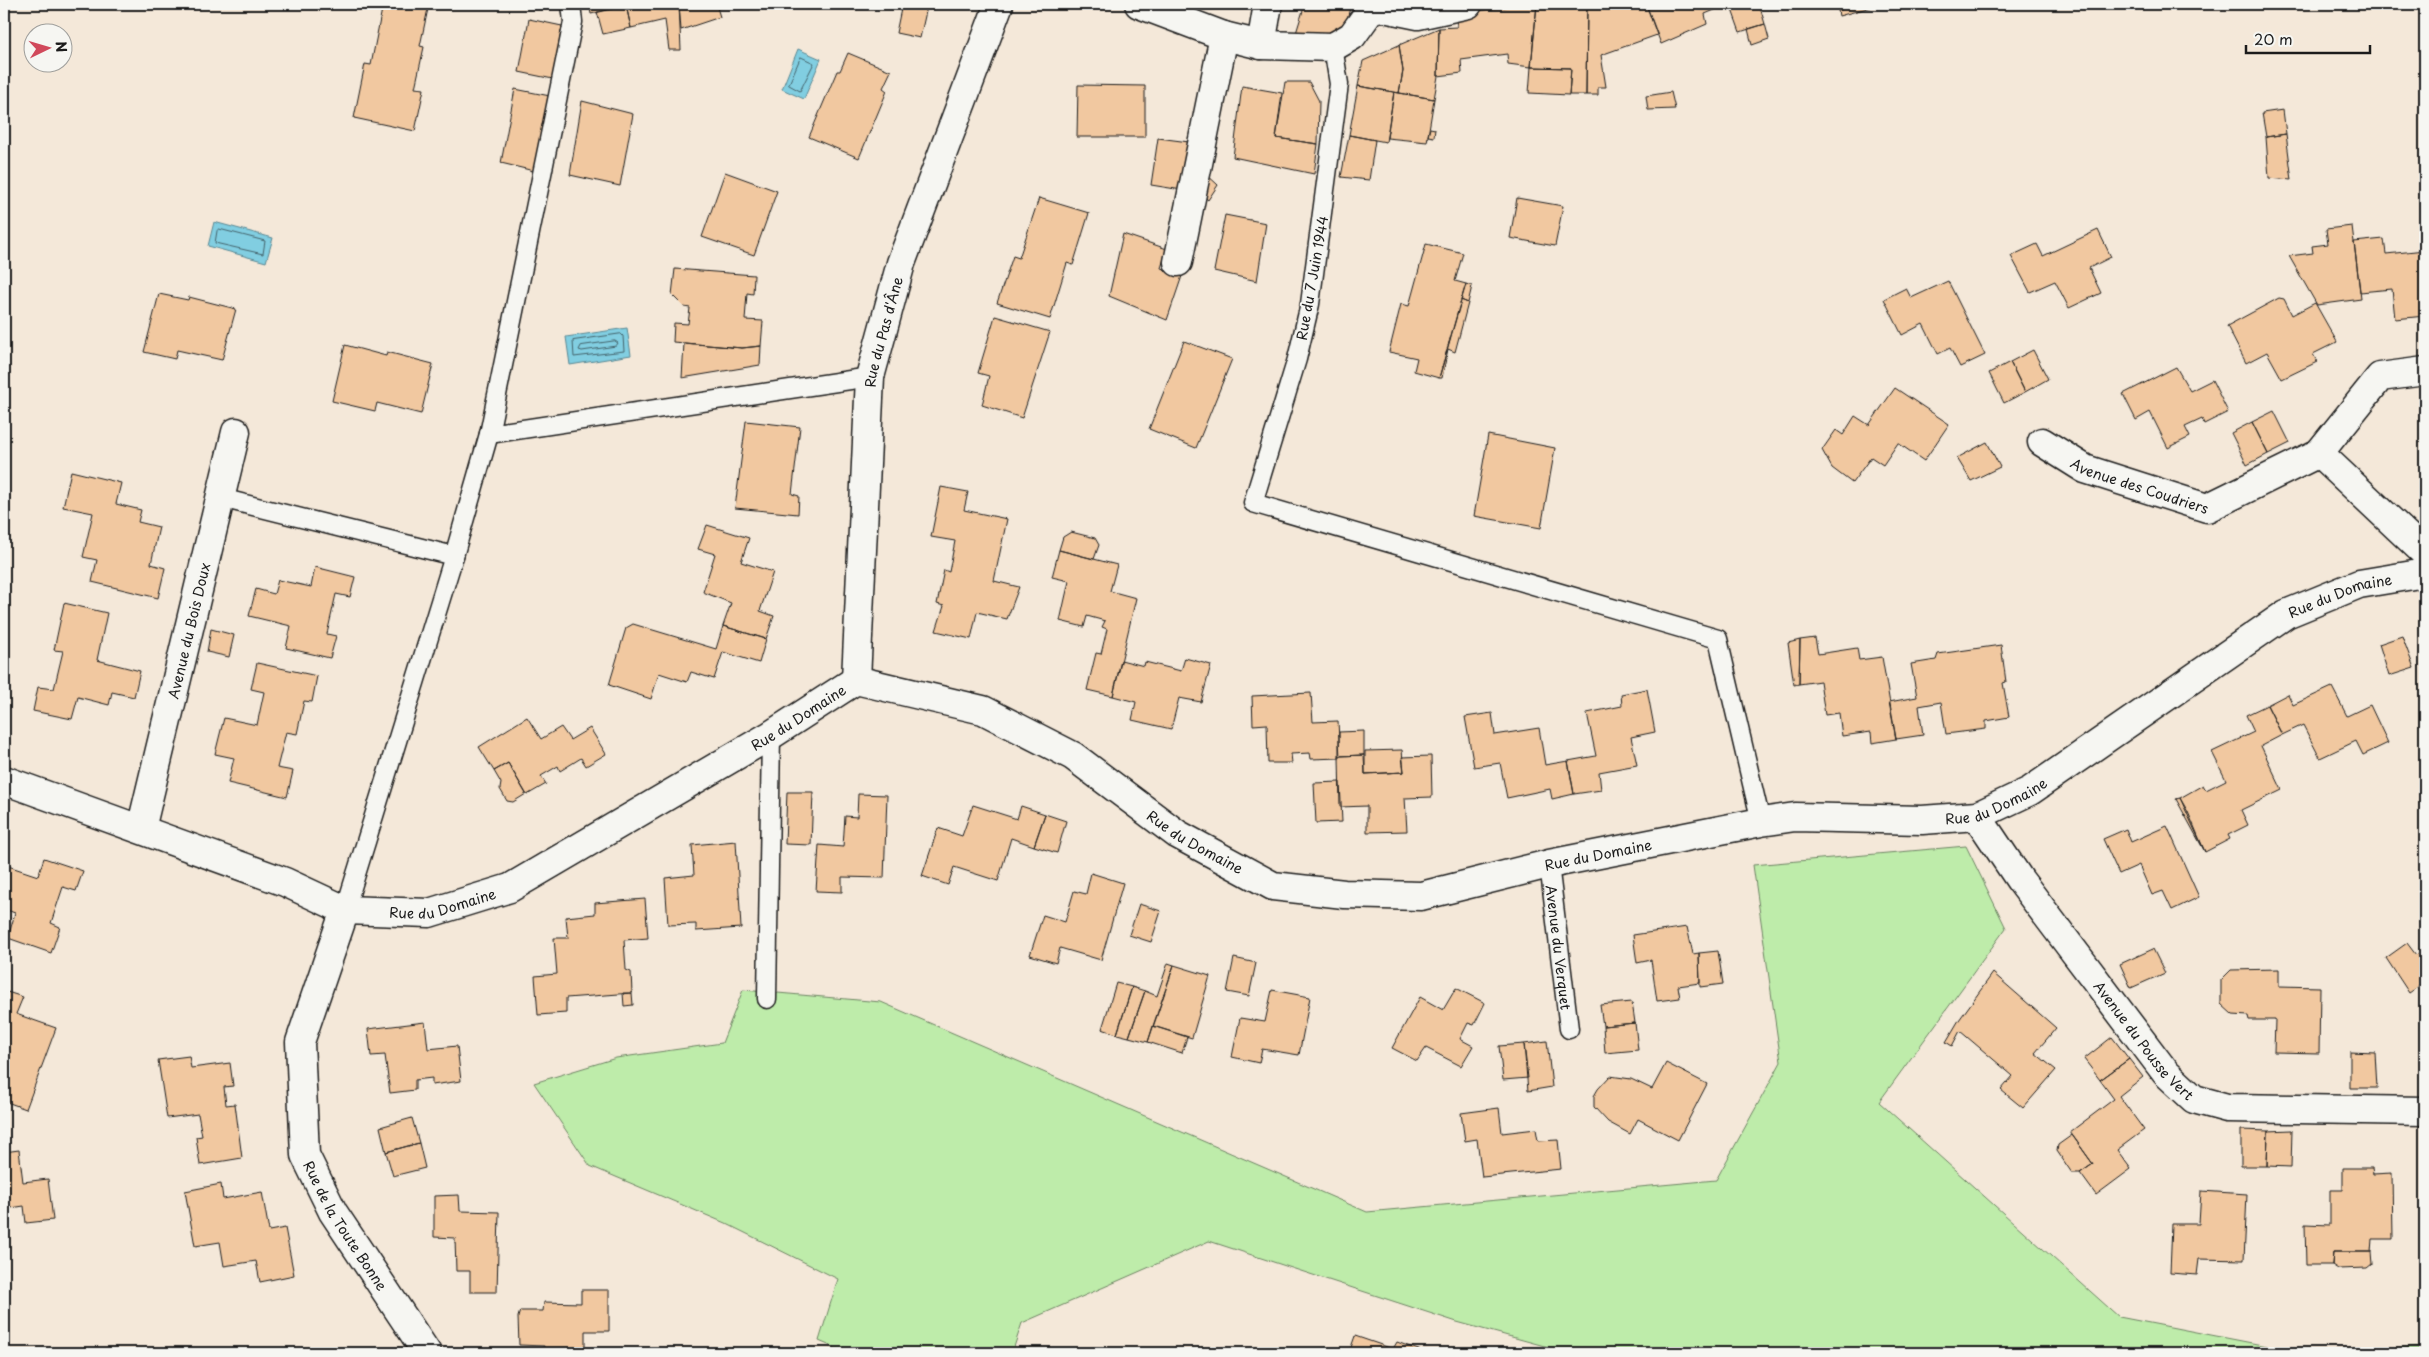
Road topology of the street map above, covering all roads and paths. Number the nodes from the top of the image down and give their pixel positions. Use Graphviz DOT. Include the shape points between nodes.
graph roads {
  1 [pos="571,4"];
  2 [pos="999,4"];
  3 [pos="1139,4"];
  4 [pos="1268,4"];
  5 [pos="1468,4"];
  6 [pos="1374,5"];
  7 [pos="1224,36"];
  8 [pos="1261,45"];
  9 [pos="1333,47"];
  10 [pos="1178,262"];
  11 [pos="2425,371"];
  12 [pos="870,377"];
  13 [pos="236,432"];
  14 [pos="489,434"];
  15 [pos="2042,442"];
  16 [pos="2319,453"];
  17 [pos="221,498"];
  18 [pos="2425,553"];
  19 [pos="454,556"];
  20 [pos="2425,573"];
  21 [pos="856,680"];
  22 [pos="770,735"];
  23 [pos="4,780"];
  24 [pos="1977,816"];
  25 [pos="1761,822"];
  26 [pos="140,829"];
  27 [pos="1549,864"];
  28 [pos="344,910"];
  29 [pos="767,999"];
  30 [pos="1568,1029"];
  31 [pos="2425,1111"];
  32 [pos="427,1353"];
  1 -- 14 [label="lane" via="574,22"];
  2 -- 12 [label="street, Rue du Pas d'Âne" via="901,263"];
  3 -- 7 [label="street"];
  4 -- 8 [label="street"];
  5 -- 6 [label="street" via="1418,16"];
  6 -- 9 [label="street" via="1352,36"];
  7 -- 8 [label="street"];
  7 -- 10 [label="street"];
  8 -- 9 [label="street"];
  9 -- 25 [label="lane, Rue du 7 Juin 1944" via="1339,84 1310,304 1297,359 1253,503 1718,639"];
  11 -- 16 [label="street, Avenue des Coudriers" via="2380,377"];
  12 -- 14 [label="lane"];
  12 -- 21 [label="street, Rue du Pas d'Âne"];
  13 -- 17 [label="street, Avenue du Bois Doux"];
  14 -- 19 [label="lane"];
  15 -- 16 [label="street, Avenue des Coudriers" via="2085,469 2207,508"];
  16 -- 18 [label="street"];
  17 -- 19 [label="lane"];
  17 -- 26 [label="street, Avenue du Bois Doux"];
  19 -- 28 [label="lane"];
  20 -- 24 [label="street, Rue du Domaine" via="2359,584 2286,614 2030,791"];
  21 -- 22 [label="street, Rue du Domaine"];
  21 -- 27 [label="street, Rue du Domaine" via="982,710 1073,756 1177,834 1273,886 1344,894 1421,896"];
  22 -- 28 [label="street, Rue du Domaine" via="510,888 429,913"];
  22 -- 29 [label="lane"];
  23 -- 26 [label="street, Rue du Domaine"];
  24 -- 25 [label="street, Rue du Domaine" via="1922,820 1795,817"];
  24 -- 31 [label="street, Avenue du Pousse Vert" via="2020,880 2166,1073 2194,1099 2228,1108"];
  25 -- 27 [label="street, Rue du Domaine"];
  26 -- 28 [label="street, Rue du Domaine" via="285,882"];
  27 -- 30 [label="lane, Avenue du Verquet"];
  28 -- 32 [label="street, Rue de la Toute Bonne" via="300,1042 305,1154 333,1212"];
}
